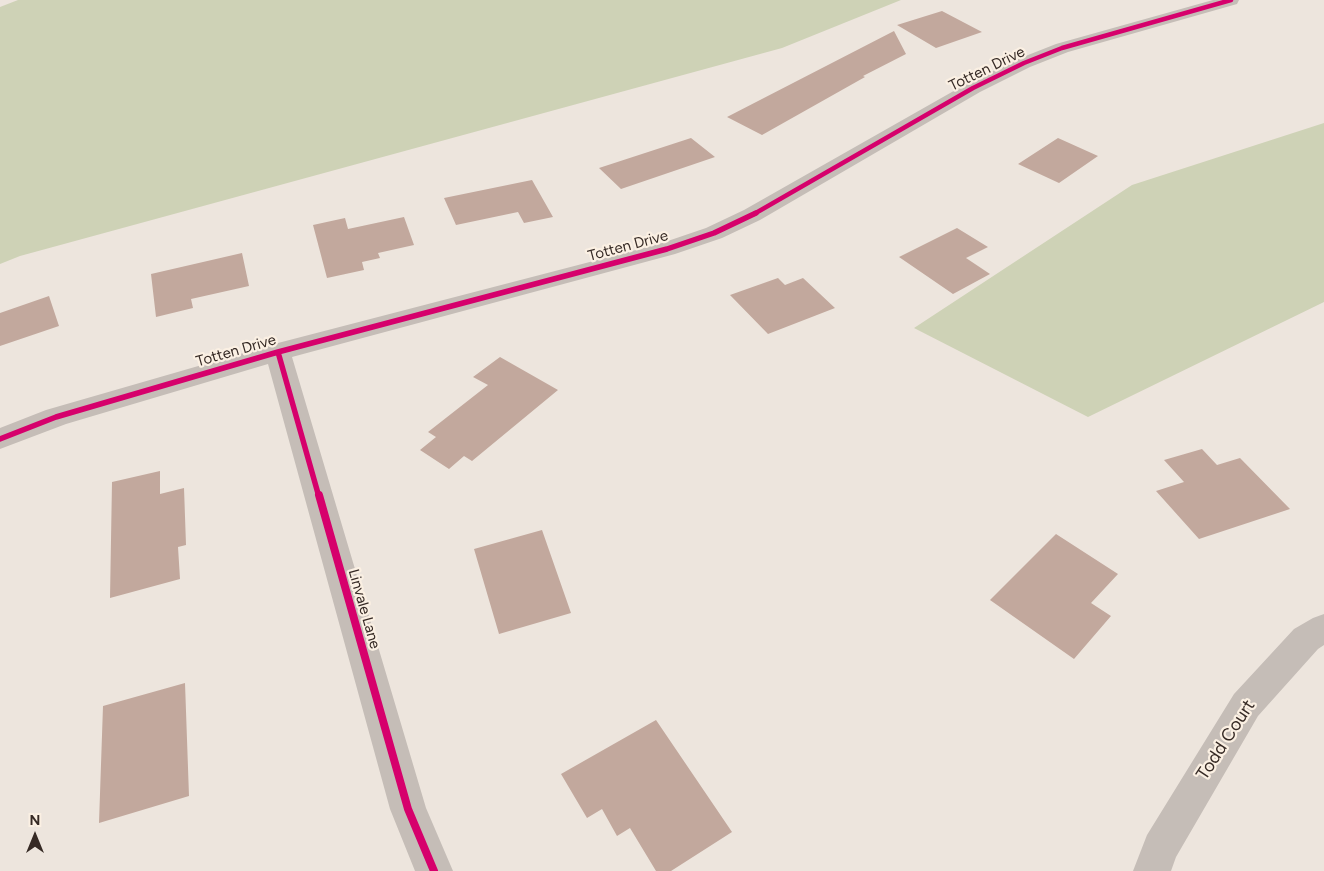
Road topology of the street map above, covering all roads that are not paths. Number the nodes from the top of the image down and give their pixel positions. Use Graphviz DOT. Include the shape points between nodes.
graph roads {
  1 [pos="1231,0"];
  2 [pos="278,352"];
  3 [pos="0,439"];
  4 [pos="1324,628"];
  5 [pos="434,871"];
  6 [pos="1152,871"];
  1 -- 2 [label="street, Totten Drive" via="1062,48 1024,63 973,88 752,215 668,249"];
  2 -- 3 [label="street, Totten Drive" via="56,417"];
  2 -- 5 [label="street, Linvale Lane" via="408,809"];
  4 -- 6 [label="street, Todd Court" via="1306,639 1246,705 1160,848"];
}
